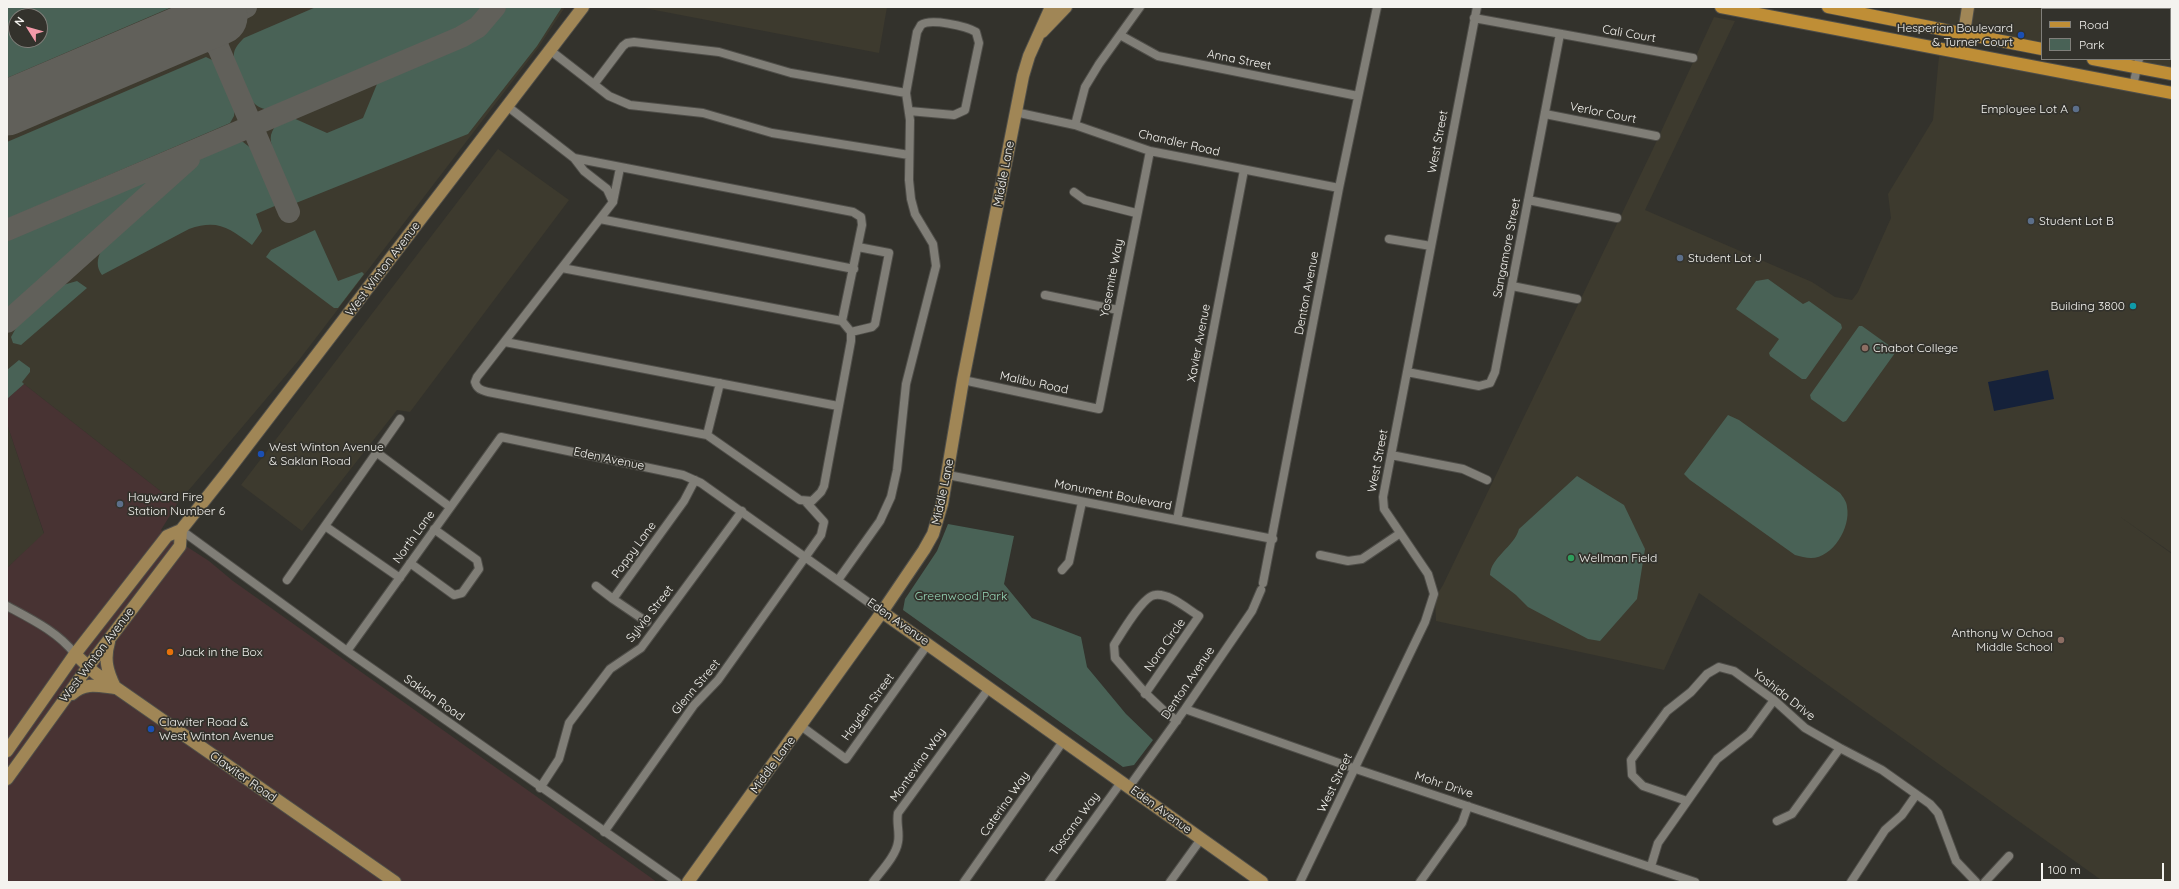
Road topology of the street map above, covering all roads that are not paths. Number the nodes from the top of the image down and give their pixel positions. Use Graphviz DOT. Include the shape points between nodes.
graph roads {
  1 [pos="583,7"];
  2 [pos="1051,7"];
  3 [pos="1066,7"];
  4 [pos="1140,7"];
  5 [pos="1377,7"];
  6 [pos="1477,7"];
  7 [pos="1721,7"];
  8 [pos="1828,7"];
  9 [pos="1968,7"];
  10 [pos="1474,18"];
  11 [pos="1964,33"];
  12 [pos="1040,34"];
  13 [pos="1560,34"];
  14 [pos="1120,35"];
  15 [pos="2041,49"];
  16 [pos="551,51"];
  17 [pos="1961,52"];
  18 [pos="1694,58"];
  19 [pos="2104,60"];
  20 [pos="2138,63"];
  21 [pos="2172,74"];
  22 [pos="595,83"];
  23 [pos="2132,86"];
  24 [pos="906,93"];
  25 [pos="2172,93"];
  26 [pos="1358,96"];
  27 [pos="507,106"];
  28 [pos="909,110"];
  29 [pos="1016,112"];
  30 [pos="1545,114"];
  31 [pos="1075,125"];
  32 [pos="1656,136"];
  33 [pos="1150,151"];
  34 [pos="908,155"];
  35 [pos="574,158"];
  36 [pos="620,168"];
  37 [pos="1244,170"];
  38 [pos="1339,188"];
  39 [pos="1074,192"];
  40 [pos="1528,200"];
  41 [pos="613,202"];
  42 [pos="1136,213"];
  43 [pos="1617,218"];
  44 [pos="600,219"];
  45 [pos="1390,239"];
  46 [pos="1430,246"];
  47 [pos="858,247"];
  48 [pos="562,268"];
  49 [pos="854,269"];
  50 [pos="1512,286"];
  51 [pos="1045,295"];
  52 [pos="1577,299"];
  53 [pos="1118,310"];
  54 [pos="842,321"];
  55 [pos="851,332"];
  56 [pos="504,342"];
  57 [pos="1407,372"];
  58 [pos="963,380"];
  59 [pos="720,384"];
  60 [pos="838,406"];
  61 [pos="1099,409"];
  62 [pos="400,419"];
  63 [pos="707,435"];
  64 [pos="501,436"];
  65 [pos="376,452"];
  66 [pos="1391,456"];
  67 [pos="948,475"];
  68 [pos="695,480"];
  69 [pos="1487,480"];
  70 [pos="806,502"];
  71 [pos="1082,502"];
  72 [pos="450,507"];
  73 [pos="742,511"];
  74 [pos="1177,520"];
  75 [pos="325,526"];
  76 [pos="434,529"];
  77 [pos="181,530"];
  78 [pos="1399,534"];
  79 [pos="1273,539"];
  80 [pos="1320,555"];
  81 [pos="806,558"];
  82 [pos="410,563"];
  83 [pos="1062,570"];
  84 [pos="400,578"];
  85 [pos="287,580"];
  86 [pos="838,580"];
  87 [pos="596,586"];
  88 [pos="613,599"];
  89 [pos="7,606"];
  90 [pos="882,612"];
  91 [pos="647,622"];
  92 [pos="111,637"];
  93 [pos="928,644"];
  94 [pos="347,651"];
  95 [pos="75,654"];
  96 [pos="88,668"];
  97 [pos="116,688"];
  98 [pos="989,688"];
  99 [pos="1145,694"];
  100 [pos="1774,700"];
  101 [pos="61,704"];
  102 [pos="1185,710"];
  103 [pos="1177,721"];
  104 [pos="801,726"];
  105 [pos="1064,740"];
  106 [pos="1840,748"];
  107 [pos="7,751"];
  108 [pos="1356,769"];
  109 [pos="7,779"];
  110 [pos="1126,784"];
  111 [pos="540,788"];
  112 [pos="1916,795"];
  113 [pos="1688,802"];
  114 [pos="1468,806"];
  115 [pos="1777,821"];
  116 [pos="604,832"];
  117 [pos="1200,839"];
  118 [pos="2009,856"];
  119 [pos="1651,866"];
  120 [pos="395,882"];
  121 [pos="677,882"];
  122 [pos="688,882"];
  123 [pos="872,882"];
  124 [pos="964,882"];
  125 [pos="1049,882"];
  126 [pos="1170,882"];
  127 [pos="1262,882"];
  128 [pos="1300,882"];
  129 [pos="1420,882"];
  130 [pos="1695,882"];
  131 [pos="1851,882"];
  132 [pos="1976,882"];
  133 [pos="1985,882"];
  1 -- 16 [label="street, West Winton Avenue"];
  2 -- 12 [label="street, Middle Lane"];
  3 -- 12 [label="street, Middle Lane"];
  4 -- 14 [label="street"];
  5 -- 26 [label="street, Denton Avenue"];
  6 -- 10 [label="street, West Street"];
  7 -- 17 [label="main road"];
  8 -- 11 [label="main road"];
  9 -- 11 [label="street"];
  10 -- 13 [label="street, Cali Court"];
  10 -- 46 [label="street, West Street"];
  11 -- 15 [label="main road"];
  11 -- 17 [label="street"];
  12 -- 29 [label="street, Middle Lane" via="1029,56"];
  13 -- 18 [label="street, Cali Court"];
  13 -- 30 [label="street, Sangamore Street"];
  14 -- 26 [label="street, Anna Street" via="1158,56"];
  14 -- 31 [label="street" via="1085,87"];
  16 -- 22 [label="street"];
  16 -- 27 [label="street, West Winton Avenue"];
  17 -- 23 [label="main road"];
  19 -- 20 [label="main road"];
  20 -- 21 [label="main road"];
  20 -- 23 [label="street"];
  22 -- 24 [label="street" via="623,46 634,42 720,52 791,73"];
  22 -- 34 [label="street" via="615,100 630,106 703,113 772,133"];
  23 -- 25 [label="main road"];
  24 -- 28 [label="street"];
  24 -- 28 [label="street" via="917,32 921,25 933,22 976,32 979,43 965,110 954,115"];
  26 -- 38 [label="street, Denton Avenue"];
  27 -- 35 [label="street"];
  27 -- 77 [label="street, West Winton Avenue" via="294,387"];
  28 -- 34 [label="street"];
  29 -- 31 [label="street, Chandler Road"];
  29 -- 58 [label="street, Middle Lane"];
  30 -- 32 [label="street, Verlor Court"];
  30 -- 40 [label="street, Sangamore Street"];
  31 -- 33 [label="street, Chandler Road"];
  33 -- 37 [label="street, Chandler Road"];
  33 -- 42 [label="street, Yosemite Way"];
  34 -- 86 [label="street" via="910,199 915,214 933,244 936,266 906,384 897,470 891,497 880,521"];
  35 -- 36 [label="street"];
  35 -- 41 [label="street" via="584,171 607,189"];
  36 -- 41 [label="street"];
  36 -- 47 [label="street" via="853,212 862,220"];
  37 -- 38 [label="street, Chandler Road"];
  37 -- 74 [label="street, Xavier Avenue"];
  38 -- 79 [label="street, Denton Avenue"];
  39 -- 42 [label="street" via="1085,200"];
  40 -- 43 [label="street"];
  40 -- 50 [label="street, Sangamore Street"];
  41 -- 44 [label="street"];
  42 -- 53 [label="street, Yosemite Way"];
  44 -- 48 [label="street"];
  44 -- 49 [label="street"];
  45 -- 46 [label="street"];
  46 -- 57 [label="street, West Street"];
  47 -- 49 [label="street"];
  47 -- 55 [label="street" via="889,253 875,324"];
  48 -- 54 [label="street"];
  48 -- 56 [label="street"];
  49 -- 54 [label="street"];
  50 -- 52 [label="street"];
  50 -- 57 [label="street, Sangamore Street" via="1495,372 1490,383 1479,386"];
  51 -- 53 [label="street"];
  53 -- 61 [label="street, Yosemite Way"];
  54 -- 55 [label="street"];
  55 -- 60 [label="street"];
  56 -- 59 [label="street"];
  56 -- 63 [label="street" via="477,377 475,382 479,390"];
  57 -- 66 [label="street, West Street"];
  58 -- 61 [label="street, Malibu Road"];
  58 -- 67 [label="street, Middle Lane"];
  59 -- 60 [label="street"];
  59 -- 63 [label="street"];
  60 -- 70 [label="street" via="824,486 816,498"];
  62 -- 65 [label="street"];
  63 -- 70 [label="street"];
  64 -- 68 [label="street, Eden Avenue" via="683,475"];
  64 -- 72 [label="street, North Lane"];
  65 -- 72 [label="street"];
  65 -- 75 [label="street"];
  66 -- 69 [label="street" via="1463,469"];
  66 -- 78 [label="street, West Street" via="1382,497 1384,509"];
  67 -- 71 [label="street, Monument Boulevard"];
  67 -- 90 [label="street, Middle Lane" via="933,534"];
  68 -- 73 [label="street, Eden Avenue"];
  68 -- 88 [label="street, Poppy Lane" via="684,501"];
  70 -- 81 [label="street, Glenn Street" via="824,522 821,535"];
  71 -- 74 [label="street, Monument Boulevard"];
  71 -- 83 [label="street" via="1068,562"];
  72 -- 76 [label="street, North Lane"];
  73 -- 81 [label="street, Eden Avenue"];
  73 -- 111 [label="street, Sylvia Street" via="641,648 610,669 569,723 559,759"];
  74 -- 79 [label="street, Monument Boulevard"];
  75 -- 84 [label="street"];
  75 -- 85 [label="street"];
  76 -- 82 [label="street, North Lane"];
  76 -- 82 [label="street" via="477,560 479,569 462,593 454,595"];
  77 -- 92 [label="street, West Winton Avenue" via="180,546"];
  77 -- 94 [label="street, Saklan Road"];
  77 -- 95 [label="street, West Winton Avenue" via="167,536"];
  78 -- 80 [label="street" via="1362,559 1348,561"];
  78 -- 108 [label="street, West Street" via="1428,574 1434,594 1425,622"];
  79 -- 102 [label="street, Denton Avenue" via="1262,587 1252,611"];
  81 -- 86 [label="street, Eden Avenue"];
  81 -- 116 [label="street, Glenn Street" via="718,680 694,705"];
  82 -- 84 [label="street, North Lane"];
  84 -- 94 [label="street, North Lane"];
  86 -- 90 [label="street, Eden Avenue"];
  87 -- 88 [label="street"];
  88 -- 91 [label="street"];
  89 -- 95 [label="street" via="43,626"];
  90 -- 93 [label="street, Eden Avenue"];
  90 -- 104 [label="street, Middle Lane"];
  92 -- 96 [label="street, West Winton Avenue"];
  92 -- 97 [label="street" via="106,650 106,661 108,674"];
  93 -- 98 [label="street, Eden Avenue"];
  93 -- 104 [label="street, Hayden Street" via="846,759"];
  94 -- 111 [label="street, Saklan Road"];
  95 -- 96 [label="street, Clawiter Road"];
  95 -- 107 [label="street, West Winton Avenue"];
  96 -- 97 [label="street, Clawiter Road"];
  96 -- 101 [label="street, West Winton Avenue"];
  97 -- 101 [label="street" via="89,685 78,688"];
  97 -- 120 [label="street, Clawiter Road"];
  98 -- 105 [label="street, Eden Avenue"];
  98 -- 123 [label="street, Montevina Way" via="898,813 898,842 894,853"];
  99 -- 99 [label="street, Nora Circle" via="1115,658 1114,645 1146,600 1154,595 1163,596 1199,616"];
  99 -- 103 [label="street, Nora Circle"];
  100 -- 106 [label="street, Yoshida Drive" via="1805,728"];
  100 -- 113 [label="street" via="1749,734 1717,759"];
  100 -- 113 [label="street, Yoshida Drive" via="1734,671 1719,667 1707,674 1691,692 1667,711 1631,760 1632,775 1643,786"];
  101 -- 109 [label="street, West Winton Avenue"];
  102 -- 103 [label="street, Denton Avenue"];
  102 -- 108 [label="street, Mohr Drive"];
  103 -- 110 [label="street, Denton Avenue"];
  104 -- 122 [label="street, Middle Lane"];
  105 -- 110 [label="street, Eden Avenue"];
  105 -- 124 [label="street, Caterina Way"];
  106 -- 112 [label="street, Yoshida Drive" via="1882,770"];
  106 -- 115 [label="street" via="1792,814"];
  108 -- 114 [label="street, Mohr Drive"];
  108 -- 128 [label="street, West Street"];
  110 -- 117 [label="street, Eden Avenue"];
  110 -- 125 [label="street, Toscana Way"];
  111 -- 116 [label="street, Saklan Road"];
  112 -- 131 [label="street" via="1902,815 1885,830"];
  112 -- 132 [label="street, Yoshida Drive" via="1938,813 1956,861"];
  113 -- 119 [label="street" via="1658,843"];
  114 -- 119 [label="street, Mohr Drive"];
  114 -- 129 [label="street" via="1462,823"];
  116 -- 121 [label="street, Saklan Road"];
  117 -- 126 [label="street"];
  117 -- 127 [label="street, Eden Avenue"];
  118 -- 133 [label="street"];
  119 -- 130 [label="street, Mohr Drive"];
}
